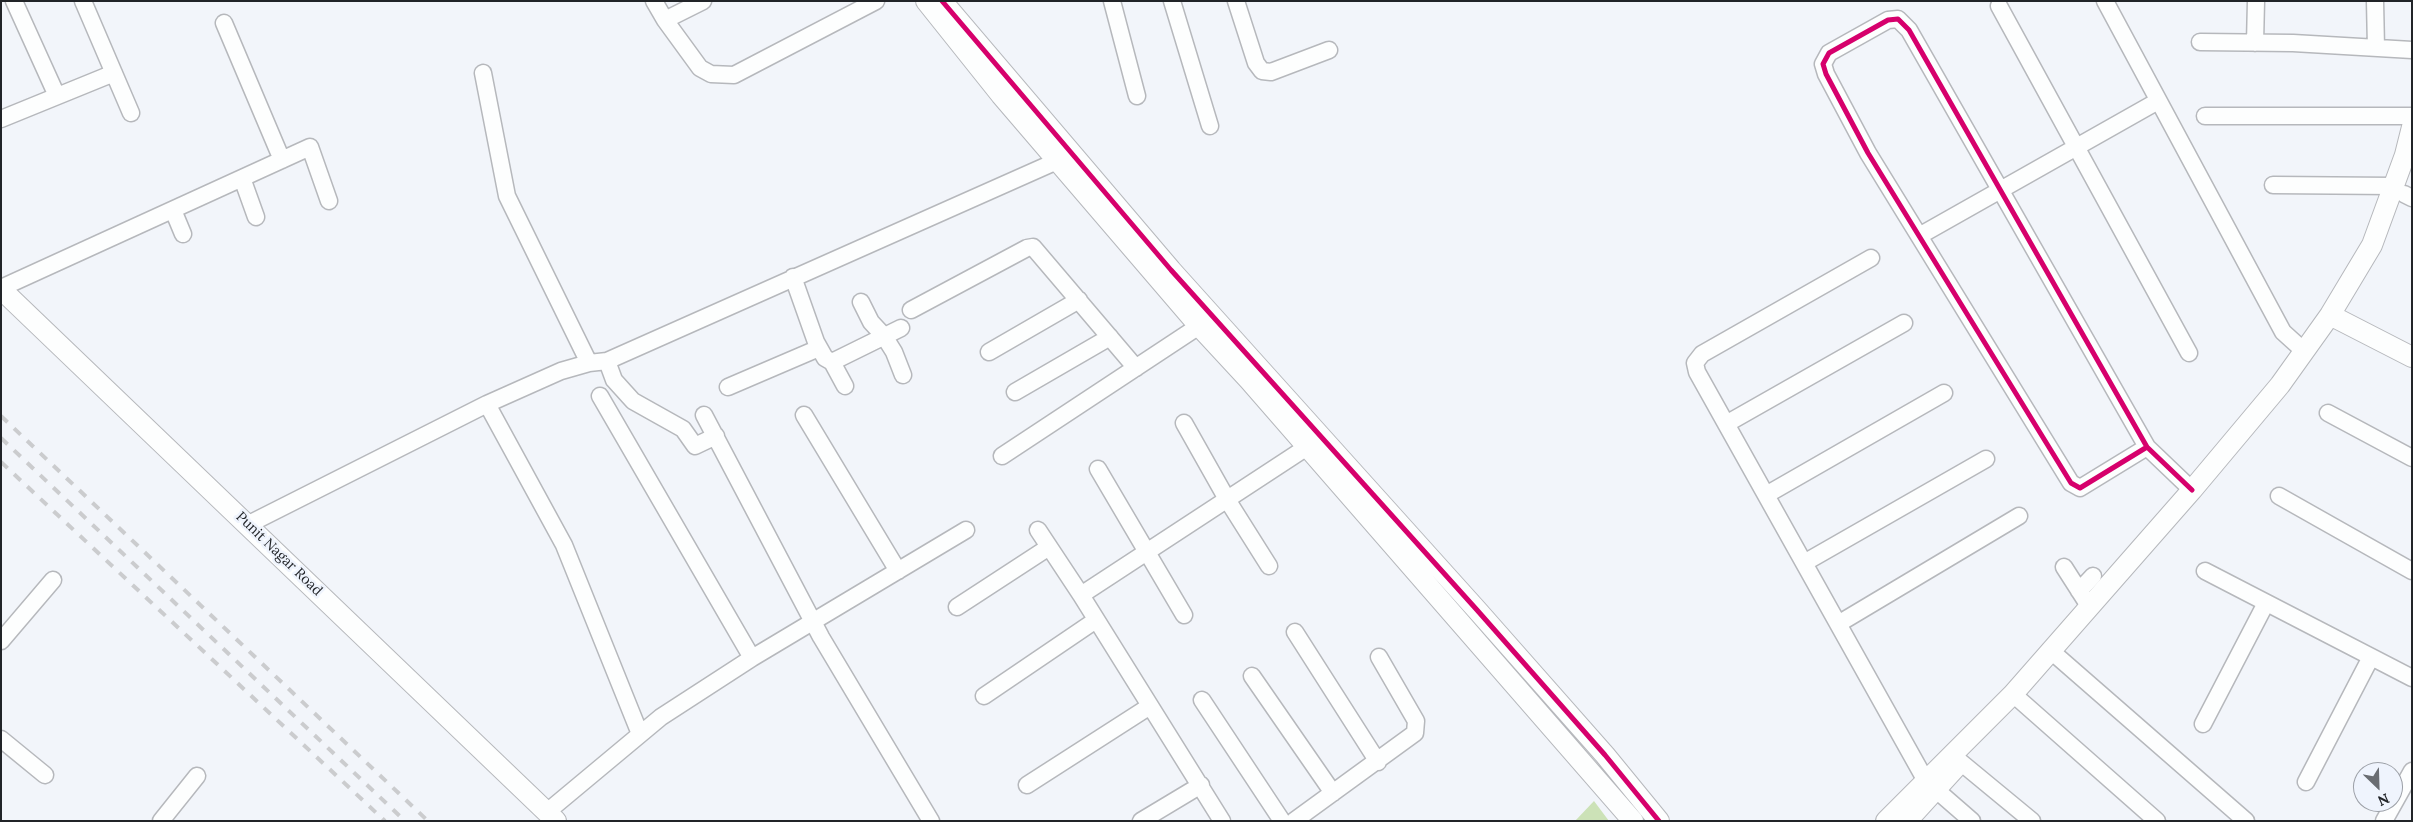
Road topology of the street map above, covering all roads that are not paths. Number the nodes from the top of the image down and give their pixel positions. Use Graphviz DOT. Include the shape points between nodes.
graph roads {
  1 [pos="14,1"];
  2 [pos="83,1"];
  3 [pos="654,1"];
  4 [pos="703,1"];
  5 [pos="876,1"];
  6 [pos="926,1"];
  7 [pos="942,1"];
  8 [pos="1112,1"];
  9 [pos="1172,1"];
  10 [pos="1236,1"];
  11 [pos="2105,1"];
  12 [pos="2256,1"];
  13 [pos="2376,1"];
  14 [pos="1999,6"];
  15 [pos="665,20"];
  16 [pos="224,23"];
  17 [pos="2200,42"];
  18 [pos="2255,43"];
  19 [pos="2376,48"];
  20 [pos="1329,50"];
  21 [pos="2412,50"];
  22 [pos="114,73"];
  23 [pos="483,73"];
  24 [pos="57,96"];
  25 [pos="1137,96"];
  26 [pos="2158,101"];
  27 [pos="131,113"];
  28 [pos="2205,116"];
  29 [pos="2412,116"];
  30 [pos="1,119"];
  31 [pos="1210,126"];
  32 [pos="2412,127"];
  33 [pos="2075,148"];
  34 [pos="1063,156"];
  35 [pos="282,160"];
  36 [pos="2412,171"];
  37 [pos="242,178"];
  38 [pos="2273,185"];
  39 [pos="2000,190"];
  40 [pos="2403,193"];
  41 [pos="329,201"];
  42 [pos="173,210"];
  43 [pos="256,217"];
  44 [pos="182,234"];
  45 [pos="1919,236"];
  46 [pos="1871,258"];
  47 [pos="793,277"];
  48 [pos="1,288"];
  49 [pos="1079,300"];
  50 [pos="861,302"];
  51 [pos="911,310"];
  52 [pos="2335,318"];
  53 [pos="1904,323"];
  54 [pos="1199,326"];
  55 [pos="901,328"];
  56 [pos="884,336"];
  57 [pos="1110,337"];
  58 [pos="819,348"];
  59 [pos="2304,351"];
  60 [pos="989,352"];
  61 [pos="2189,354"];
  62 [pos="2412,357"];
  63 [pos="607,361"];
  64 [pos="832,362"];
  65 [pos="589,363"];
  66 [pos="1136,368"];
  67 [pos="903,375"];
  68 [pos="845,386"];
  69 [pos="728,387"];
  70 [pos="1015,392"];
  71 [pos="1944,393"];
  72 [pos="626,394"];
  73 [pos="600,396"];
  74 [pos="487,404"];
  75 [pos="609,410"];
  76 [pos="2328,413"];
  77 [pos="704,415"];
  78 [pos="804,415"];
  79 [pos="1184,423"];
  80 [pos="1726,424"];
  81 [pos="716,436"];
  82 [pos="2147,447"];
  83 [pos="1307,448"];
  84 [pos="1002,456"];
  85 [pos="2412,458"];
  86 [pos="1986,459"];
  87 [pos="2220,463"];
  88 [pos="1098,469"];
  89 [pos="2192,490"];
  90 [pos="1766,495"];
  91 [pos="2279,496"];
  92 [pos="1228,501"];
  93 [pos="2019,516"];
  94 [pos="249,524"];
  95 [pos="966,530"];
  96 [pos="1038,530"];
  97 [pos="2159,535"];
  98 [pos="1049,547"];
  99 [pos="1147,552"];
  100 [pos="1804,562"];
  101 [pos="1269,566"];
  102 [pos="2064,567"];
  103 [pos="898,571"];
  104 [pos="2205,571"];
  105 [pos="2412,571"];
  106 [pos="2093,576"];
  107 [pos="53,580"];
  108 [pos="1081,595"];
  109 [pos="2084,599"];
  110 [pos="2266,603"];
  111 [pos="957,607"];
  112 [pos="1184,615"];
  113 [pos="1096,620"];
  114 [pos="814,621"];
  115 [pos="1838,624"];
  116 [pos="1294,632"];
  117 [pos="1,641"];
  118 [pos="2055,654"];
  119 [pos="1379,656"];
  120 [pos="2372,657"];
  121 [pos="752,658"];
  122 [pos="1252,676"];
  123 [pos="2412,678"];
  124 [pos="984,696"];
  125 [pos="2017,698"];
  126 [pos="1202,700"];
  127 [pos="1150,706"];
  128 [pos="2202,724"];
  129 [pos="640,734"];
  130 [pos="1,739"];
  131 [pos="1957,758"];
  132 [pos="1378,762"];
  133 [pos="2412,771"];
  134 [pos="45,775"];
  135 [pos="197,776"];
  136 [pos="2306,782"];
  137 [pos="1027,785"];
  138 [pos="1201,785"];
  139 [pos="1931,786"];
  140 [pos="1333,793"];
  141 [pos="551,816"];
  142 [pos="161,821"];
  143 [pos="931,821"];
  144 [pos="1141,821"];
  145 [pos="1222,821"];
  146 [pos="1282,821"];
  147 [pos="1294,821"];
  148 [pos="1633,821"];
  149 [pos="1660,821"];
  150 [pos="1886,821"];
  151 [pos="1907,821"];
  152 [pos="1972,821"];
  153 [pos="2032,821"];
  154 [pos="2157,821"];
  155 [pos="2246,821"];
  156 [pos="2384,821"];
  1 -- 24 [label="street"];
  2 -- 22 [label="street"];
  3 -- 15 [label="street"];
  4 -- 15 [label="street"];
  5 -- 15 [label="street" via="734,75 711,74 700,68"];
  6 -- 34 [label="street"];
  7 -- 34 [label="street"];
  8 -- 25 [label="street"];
  9 -- 31 [label="street"];
  10 -- 20 [label="street" via="1256,63 1262,71 1271,72"];
  11 -- 26 [label="street"];
  12 -- 18 [label="street"];
  13 -- 19 [label="street"];
  14 -- 33 [label="street"];
  16 -- 35 [label="street"];
  17 -- 18 [label="street"];
  18 -- 19 [label="street"];
  19 -- 21 [label="street"];
  22 -- 24 [label="street"];
  22 -- 27 [label="street"];
  23 -- 65 [label="street" via="507,196"];
  24 -- 30 [label="street"];
  26 -- 33 [label="street"];
  26 -- 59 [label="street" via="2283,332"];
  28 -- 29 [label="street"];
  32 -- 40 [label="street" via="2405,155"];
  33 -- 39 [label="street"];
  33 -- 61 [label="street"];
  34 -- 47 [label="street"];
  34 -- 54 [label="street"];
  34 -- 149 [label="street" via="1470,602"];
  35 -- 37 [label="street"];
  35 -- 41 [label="street" via="310,148"];
  36 -- 40 [label="street"];
  37 -- 42 [label="street"];
  37 -- 43 [label="street"];
  38 -- 40 [label="street"];
  39 -- 45 [label="street"];
  39 -- 45 [label="street" via="1909,30 1898,19 1888,20 1829,53 1823,64 1826,74 1868,153"];
  39 -- 82 [label="street"];
  40 -- 52 [label="street"];
  42 -- 44 [label="street"];
  42 -- 48 [label="street"];
  45 -- 82 [label="street" via="2071,483 2080,488"];
  46 -- 80 [label="street" via="1702,354 1695,362 1697,372"];
  47 -- 58 [label="street"];
  47 -- 63 [label="street"];
  48 -- 94 [label="street, Punit Nagar Road"];
  49 -- 51 [label="street" via="1033,247"];
  49 -- 57 [label="street"];
  49 -- 60 [label="street"];
  50 -- 56 [label="street" via="871,322"];
  52 -- 59 [label="street"];
  52 -- 62 [label="street"];
  52 -- 87 [label="street" via="2290,390"];
  53 -- 80 [label="street"];
  54 -- 66 [label="street"];
  54 -- 83 [label="street"];
  55 -- 56 [label="street"];
  56 -- 64 [label="street"];
  56 -- 67 [label="street"];
  57 -- 66 [label="street"];
  57 -- 70 [label="street"];
  58 -- 64 [label="street"];
  58 -- 69 [label="street"];
  59 -- 87 [label="street"];
  63 -- 65 [label="street"];
  63 -- 72 [label="street" via="614,380"];
  64 -- 68 [label="street"];
  65 -- 74 [label="street" via="561,371"];
  66 -- 84 [label="street"];
  71 -- 90 [label="street"];
  72 -- 75 [label="street"];
  72 -- 81 [label="street" via="683,429 694,446"];
  73 -- 75 [label="street"];
  74 -- 94 [label="street"];
  74 -- 129 [label="street" via="564,545"];
  75 -- 121 [label="street"];
  76 -- 85 [label="street"];
  77 -- 81 [label="street"];
  78 -- 103 [label="street"];
  79 -- 92 [label="street"];
  80 -- 90 [label="street"];
  81 -- 114 [label="street"];
  82 -- 89 [label="street"];
  83 -- 92 [label="street"];
  83 -- 148 [label="street"];
  86 -- 100 [label="street"];
  87 -- 89 [label="street"];
  87 -- 97 [label="street"];
  88 -- 99 [label="street"];
  89 -- 97 [label="street"];
  90 -- 100 [label="street"];
  91 -- 105 [label="street"];
  92 -- 99 [label="street"];
  92 -- 101 [label="street"];
  93 -- 115 [label="street"];
  94 -- 141 [label="street, Punit Nagar Road"];
  95 -- 103 [label="street"];
  96 -- 98 [label="street"];
  97 -- 109 [label="street"];
  97 -- 118 [label="street"];
  98 -- 108 [label="street"];
  98 -- 111 [label="street"];
  99 -- 108 [label="street"];
  99 -- 112 [label="street"];
  100 -- 115 [label="street"];
  102 -- 109 [label="street"];
  103 -- 114 [label="street"];
  104 -- 110 [label="street"];
  106 -- 109 [label="street"];
  107 -- 117 [label="street"];
  108 -- 113 [label="street"];
  109 -- 118 [label="street"];
  110 -- 120 [label="street"];
  110 -- 128 [label="street"];
  113 -- 124 [label="street"];
  113 -- 127 [label="street"];
  114 -- 121 [label="street"];
  114 -- 143 [label="street"];
  115 -- 139 [label="street"];
  116 -- 132 [label="street"];
  118 -- 125 [label="street"];
  118 -- 155 [label="street"];
  119 -- 132 [label="street" via="1416,721 1415,733"];
  120 -- 123 [label="street"];
  120 -- 136 [label="street"];
  121 -- 129 [label="street"];
  122 -- 140 [label="street"];
  125 -- 131 [label="street"];
  125 -- 154 [label="street"];
  126 -- 146 [label="street"];
  127 -- 137 [label="street"];
  127 -- 138 [label="street"];
  129 -- 141 [label="street"];
  130 -- 134 [label="street"];
  131 -- 139 [label="street"];
  131 -- 153 [label="street"];
  132 -- 140 [label="street"];
  133 -- 156 [label="street"];
  135 -- 142 [label="street"];
  138 -- 144 [label="street"];
  138 -- 145 [label="street"];
  139 -- 150 [label="street"];
  139 -- 151 [label="street"];
  139 -- 152 [label="street"];
  140 -- 147 [label="street"];
}
